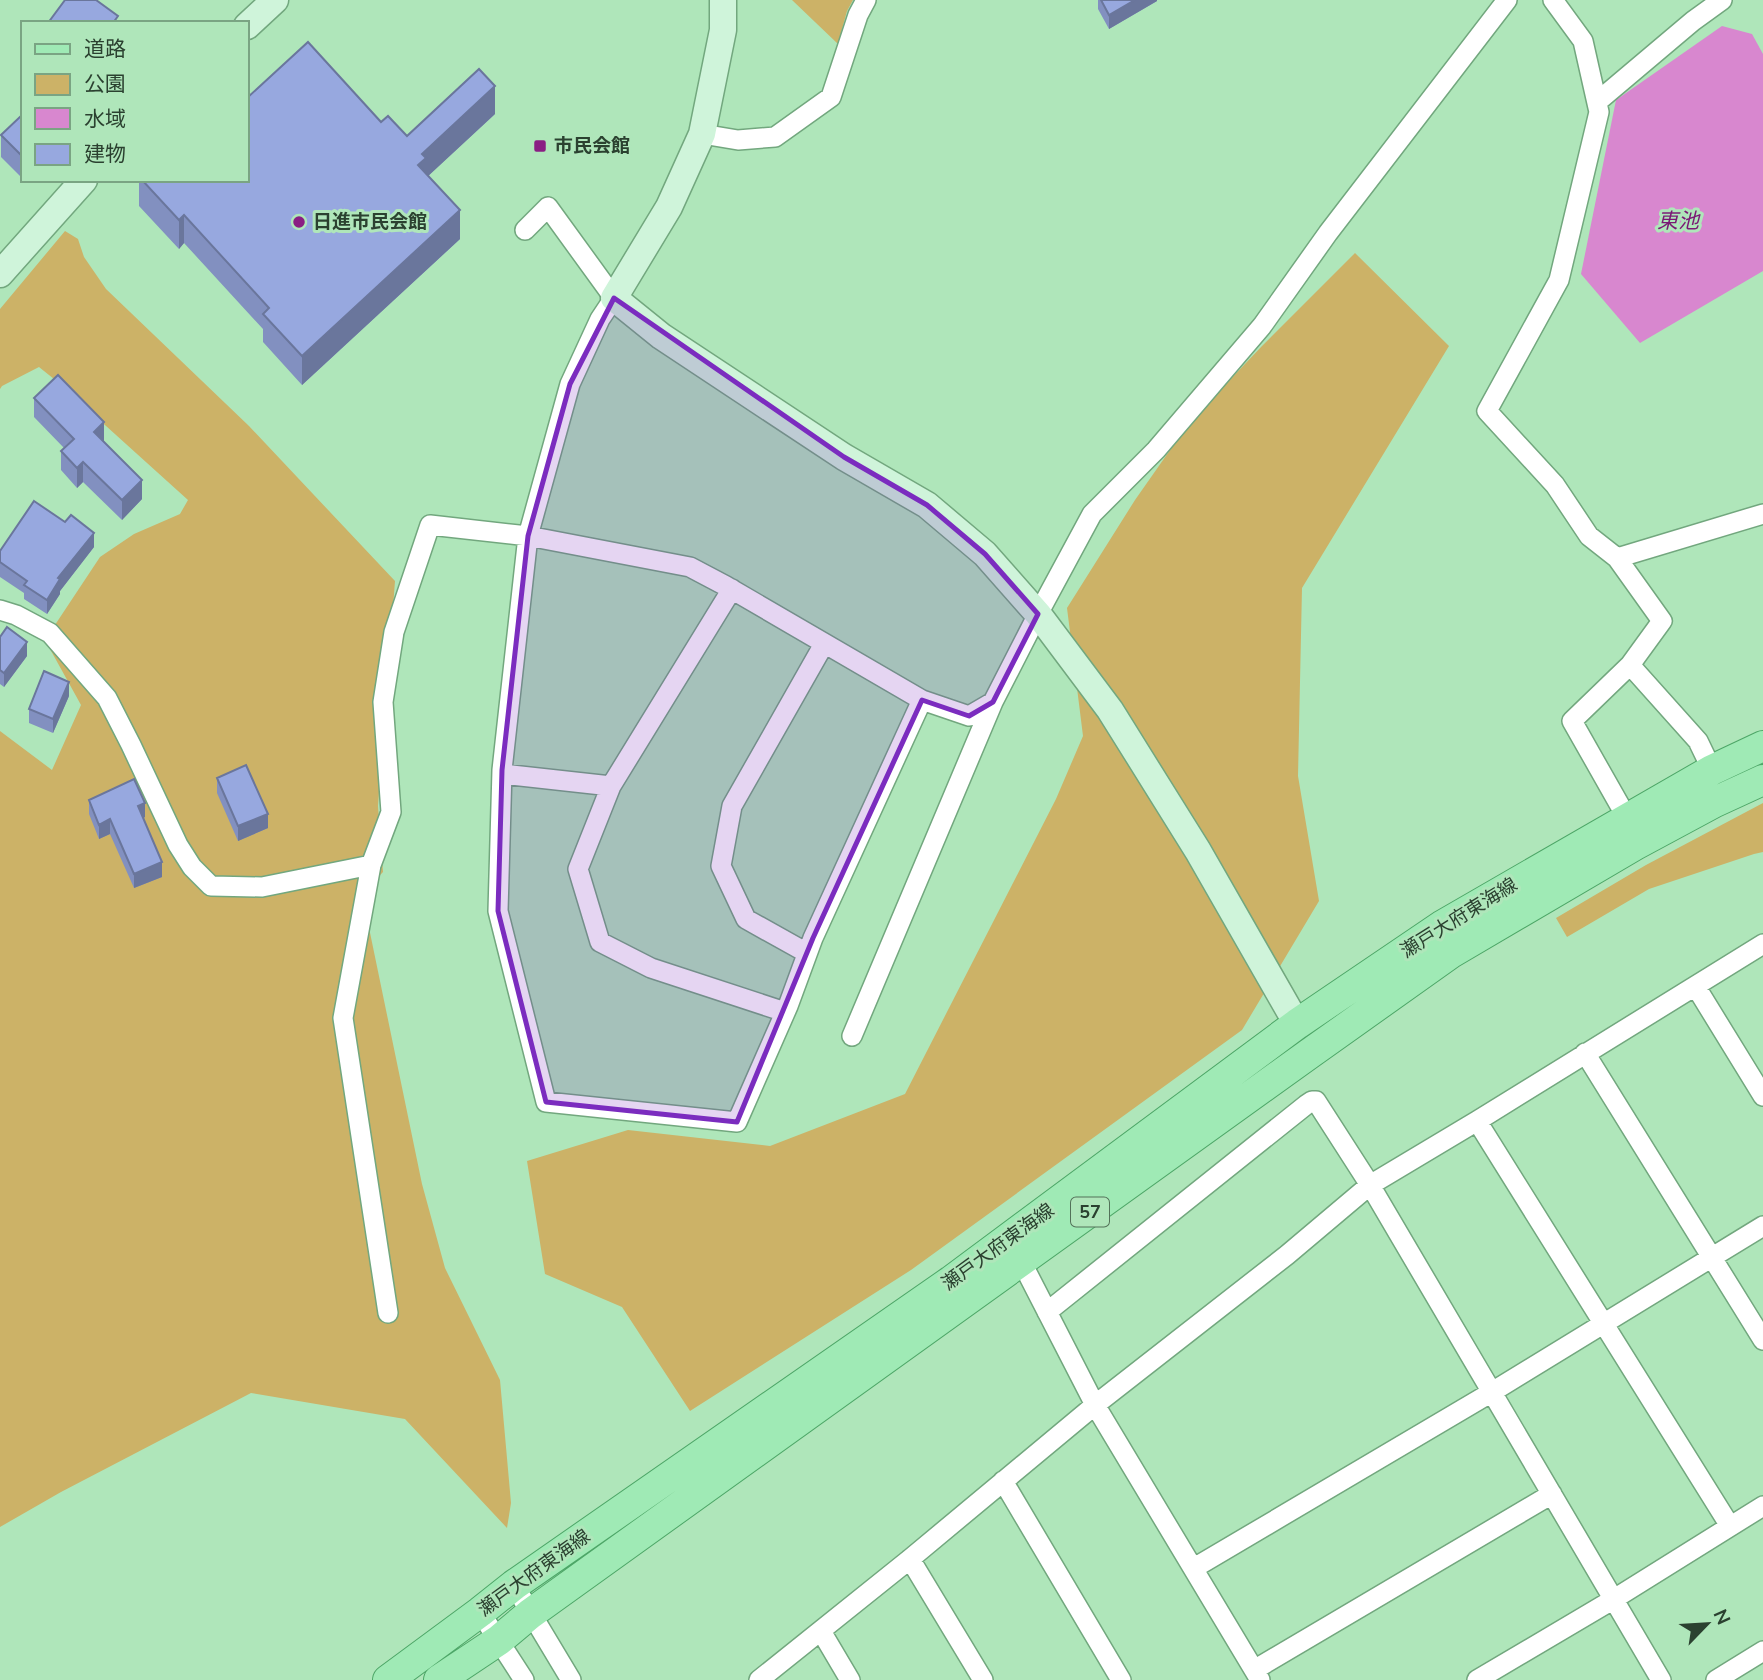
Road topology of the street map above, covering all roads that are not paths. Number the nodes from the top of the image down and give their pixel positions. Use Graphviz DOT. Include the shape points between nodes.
graph roads {
  1 [pos="275,0"];
  2 [pos="723,0"];
  3 [pos="866,0"];
  4 [pos="1507,0"];
  5 [pos="1553,0"];
  6 [pos="1722,0"];
  7 [pos="248,25"];
  8 [pos="1597,102"];
  9 [pos="702,134"];
  10 [pos="82,182"];
  11 [pos="525,230"];
  12 [pos="0,274"];
  13 [pos="614,298"];
  14 [pos="1763,514"];
  15 [pos="528,536"];
  16 [pos="1617,558"];
  17 [pos="732,589"];
  18 [pos="0,610"];
  19 [pos="1038,614"];
  20 [pos="824,644"];
  21 [pos="1629,665"];
  22 [pos="922,700"];
  23 [pos="993,702"];
  24 [pos="1763,746"];
  25 [pos="1712,770"];
  26 [pos="502,774"];
  27 [pos="1763,780"];
  28 [pos="611,786"];
  29 [pos="1627,818"];
  30 [pos="371,865"];
  31 [pos="1763,944"];
  32 [pos="807,953"];
  33 [pos="1696,987"];
  34 [pos="785,1012"];
  35 [pos="1297,1024"];
  36 [pos="852,1037"];
  37 [pos="1585,1053"];
  38 [pos="1763,1097"];
  39 [pos="1478,1121"];
  40 [pos="1370,1185"];
  41 [pos="1763,1226"];
  42 [pos="1711,1258"];
  43 [pos="1021,1261"];
  44 [pos="1047,1312"];
  45 [pos="388,1313"];
  46 [pos="1604,1323"];
  47 [pos="1763,1340"];
  48 [pos="1492,1391"];
  49 [pos="1095,1405"];
  50 [pos="1003,1481"];
  51 [pos="1552,1494"];
  52 [pos="1763,1506"];
  53 [pos="1730,1526"];
  54 [pos="910,1559"];
  55 [pos="1194,1568"];
  56 [pos="514,1585"];
  57 [pos="1614,1599"];
  58 [pos="480,1612"];
  59 [pos="530,1614"];
  60 [pos="821,1631"];
  61 [pos="499,1640"];
  62 [pos="1763,1651"];
  63 [pos="1257,1675"];
  64 [pos="388,1680"];
  65 [pos="439,1680"];
  66 [pos="524,1680"];
  67 [pos="571,1680"];
  68 [pos="759,1680"];
  69 [pos="850,1680"];
  70 [pos="983,1680"];
  71 [pos="1121,1680"];
  72 [pos="1477,1680"];
  73 [pos="1661,1680"];
  74 [pos="1716,1680"];
  1 -- 7 [label="street"];
  2 -- 9 [label="street" via="723,30"];
  3 -- 9 [label="street" via="831,97 775,136 738,141"];
  4 -- 19 [label="street" via="1262,326 1156,450 1092,514"];
  5 -- 8 [label="street" via="1583,41"];
  6 -- 8 [label="street"];
  8 -- 16 [label="street" via="1599,112 1559,280 1487,411 1555,485 1589,536"];
  9 -- 13 [label="street" via="669,207"];
  10 -- 12 [label="street"];
  11 -- 13 [label="street" via="548,206"];
  13 -- 15 [label="street" via="570,384"];
  13 -- 19 [label="street" via="661,335 844,457 927,505 985,554"];
  14 -- 16 [label="street"];
  15 -- 17 [label="street" via="690,567"];
  15 -- 26 [label="street"];
  15 -- 30 [label="street" via="430,525 394,632 383,702 391,812"];
  16 -- 21 [label="street" via="1662,621"];
  17 -- 20 [label="street"];
  17 -- 28 [label="street"];
  18 -- 30 [label="street" via="50,634 107,698 178,845 211,886 262,887"];
  19 -- 23 [label="street"];
  19 -- 35 [label="street" via="1110,710"];
  20 -- 22 [label="street"];
  20 -- 32 [label="street" via="732,806 721,866 746,919"];
  21 -- 25 [label="street" via="1698,741"];
  21 -- 29 [label="street" via="1572,721"];
  22 -- 23 [label="street" via="969,716"];
  22 -- 32 [label="street"];
  23 -- 36 [label="street"];
  24 -- 25 [label="main road, 瀬戸大府東海線 / 57"];
  25 -- 29 [label="main road, 瀬戸大府東海線 / 57"];
  26 -- 28 [label="street"];
  26 -- 34 [label="street" via="498,911 546,1101 737,1122"];
  27 -- 43 [label="main road, 瀬戸大府東海線 / 57" via="1635,845 1451,953"];
  28 -- 34 [label="street" via="578,869 600,942 651,968"];
  29 -- 35 [label="main road, 瀬戸大府東海線 / 57" via="1443,925"];
  30 -- 45 [label="street" via="343,1018"];
  31 -- 33 [label="street"];
  32 -- 34 [label="street"];
  33 -- 37 [label="street"];
  33 -- 38 [label="street"];
  35 -- 56 [label="main road, 瀬戸大府東海線 / 57" via="951,1281"];
  37 -- 39 [label="street"];
  37 -- 42 [label="street"];
  39 -- 40 [label="street"];
  39 -- 46 [label="street"];
  40 -- 44 [label="street" via="1312,1101"];
  40 -- 48 [label="street"];
  40 -- 49 [label="street"];
  41 -- 42 [label="street"];
  42 -- 46 [label="street"];
  42 -- 47 [label="street"];
  43 -- 44 [label="street"];
  43 -- 59 [label="main road, 瀬戸大府東海線 / 57"];
  44 -- 49 [label="street"];
  46 -- 48 [label="street"];
  46 -- 53 [label="street"];
  48 -- 51 [label="street"];
  48 -- 55 [label="street"];
  49 -- 50 [label="street"];
  49 -- 55 [label="street"];
  50 -- 54 [label="street"];
  50 -- 71 [label="street"];
  51 -- 57 [label="street"];
  51 -- 63 [label="street"];
  52 -- 53 [label="street"];
  53 -- 57 [label="street"];
  54 -- 60 [label="street"];
  54 -- 70 [label="street"];
  55 -- 63 [label="street"];
  56 -- 58 [label="main road, 瀬戸大府東海線 / 57"];
  56 -- 59 [label="street"];
  57 -- 72 [label="street"];
  57 -- 73 [label="street"];
  58 -- 61 [label="street"];
  58 -- 64 [label="main road, 瀬戸大府東海線 / 57"];
  59 -- 61 [label="main road, 瀬戸大府東海線 / 57"];
  59 -- 67 [label="street"];
  60 -- 68 [label="street"];
  60 -- 69 [label="street"];
  61 -- 65 [label="main road, 瀬戸大府東海線 / 57"];
  61 -- 66 [label="street"];
  62 -- 74 [label="street"];
}
